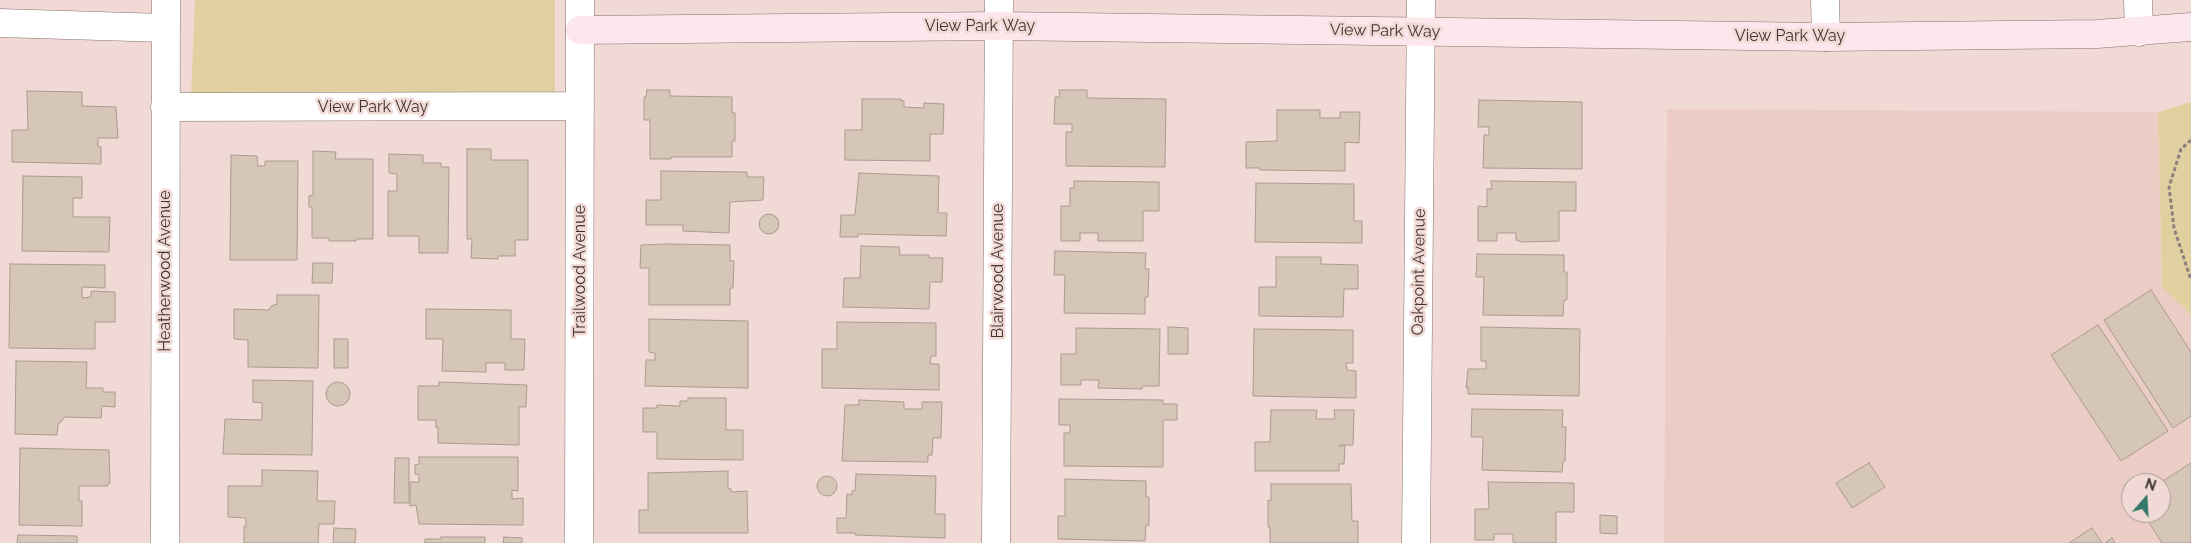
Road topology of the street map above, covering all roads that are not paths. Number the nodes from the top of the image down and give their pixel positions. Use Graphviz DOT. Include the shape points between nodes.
graph roads {
  1 [pos="166,0"];
  2 [pos="580,0"];
  3 [pos="1421,0"];
  4 [pos="1825,0"];
  5 [pos="2138,0"];
  6 [pos="999,13"];
  7 [pos="0,23"];
  8 [pos="165,28"];
  9 [pos="2191,28"];
  10 [pos="580,30"];
  11 [pos="1421,31"];
  12 [pos="2139,32"];
  13 [pos="1826,37"];
  14 [pos="580,106"];
  15 [pos="165,107"];
  16 [pos="165,543"];
  17 [pos="579,543"];
  18 [pos="996,543"];
  19 [pos="1416,543"];
  1 -- 8 [label="street, Heatherwood Avenue"];
  2 -- 10 [label="street, Trailwood Avenue"];
  3 -- 11 [label="street, Oakpoint Avenue"];
  4 -- 13 [label="street"];
  5 -- 12 [label="street"];
  6 -- 10 [label="street, View Park Way"];
  6 -- 11 [label="street, View Park Way"];
  6 -- 18 [label="street, Blairwood Avenue"];
  7 -- 8 [label="street"];
  8 -- 15 [label="street, Heatherwood Avenue"];
  9 -- 12 [label="street, View Park Way"];
  10 -- 14 [label="street, Trailwood Avenue"];
  11 -- 13 [label="street, View Park Way"];
  11 -- 19 [label="street, Oakpoint Avenue"];
  12 -- 13 [label="street, View Park Way"];
  14 -- 15 [label="street, View Park Way"];
  14 -- 17 [label="street, Trailwood Avenue"];
  15 -- 16 [label="street, Heatherwood Avenue"];
}
